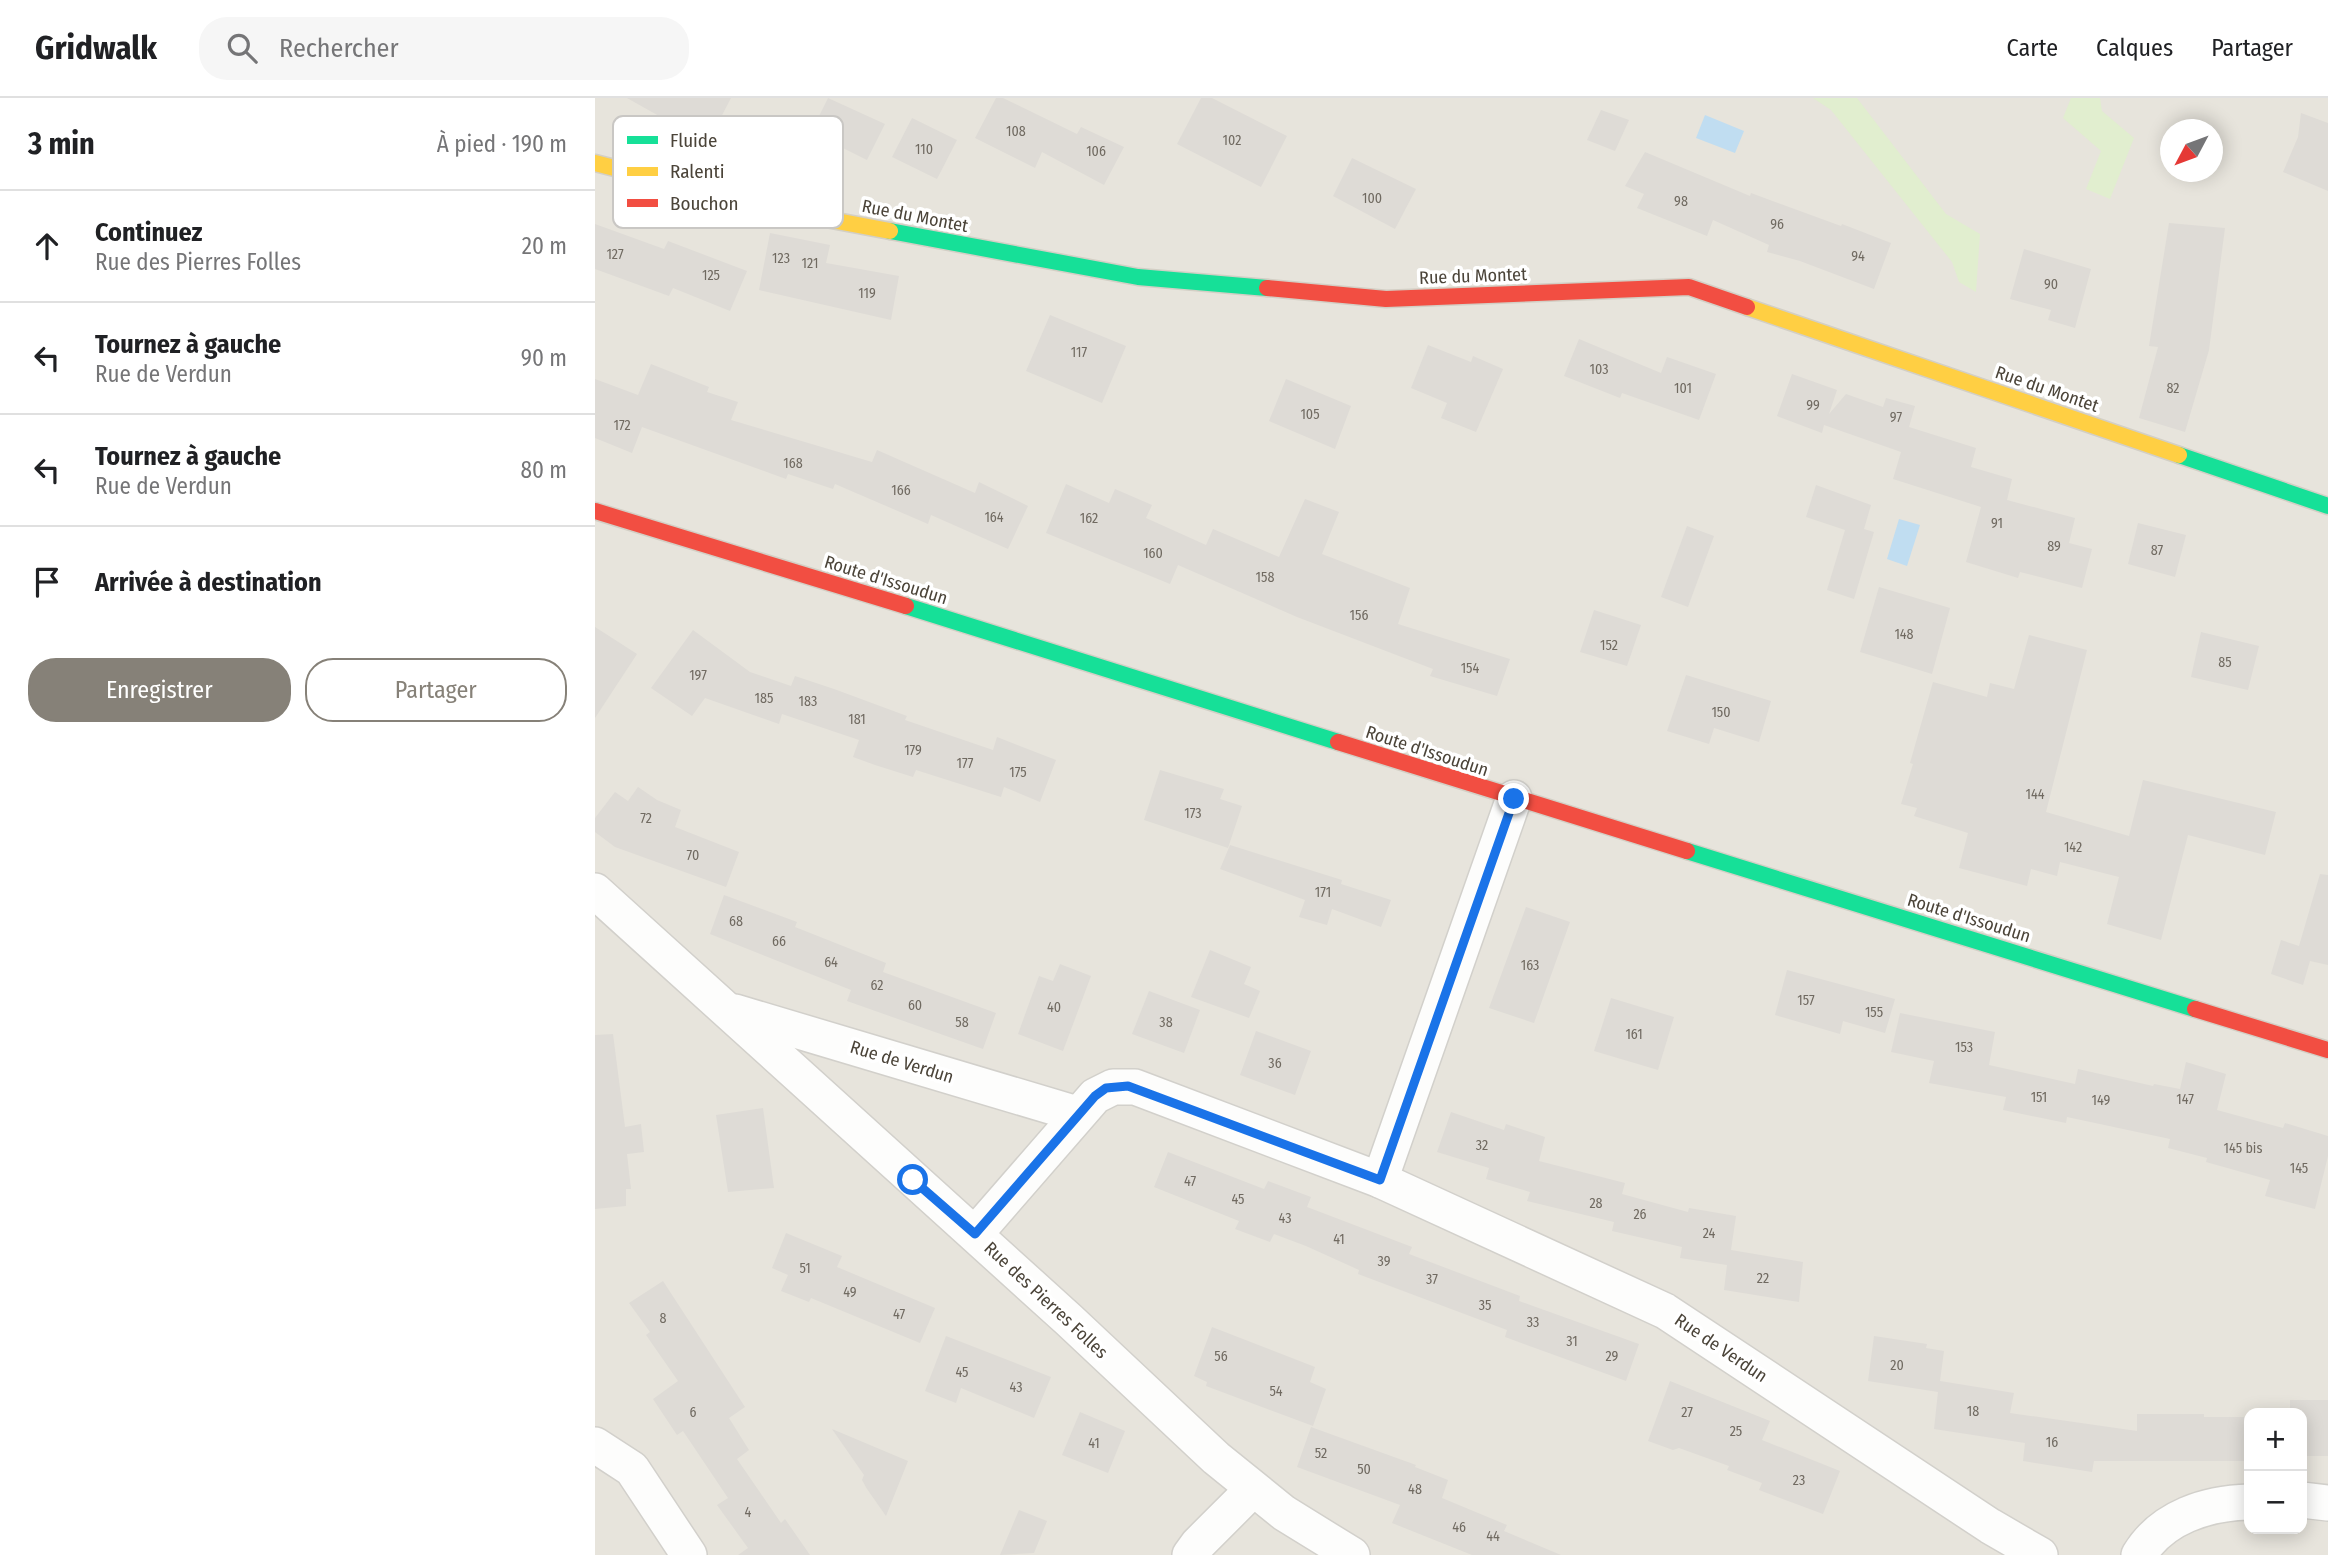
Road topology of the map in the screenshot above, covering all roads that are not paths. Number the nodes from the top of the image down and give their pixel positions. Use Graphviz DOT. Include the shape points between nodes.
graph roads {
  1 [pos="595,163"];
  2 [pos="613,168"];
  3 [pos="843,222"];
  4 [pos="2328,506"];
  5 [pos="595,511"];
  6 [pos="1514,799"];
  7 [pos="595,891"];
  8 [pos="726,1010"];
  9 [pos="2328,1050"];
  10 [pos="1077,1114"];
  11 [pos="1380,1180"];
  12 [pos="975,1234"];
  13 [pos="595,1445"];
  14 [pos="1252,1489"];
  15 [pos="2307,1501"];
  16 [pos="2244,1502"];
  17 [pos="2328,1503"];
  18 [pos="689,1555"];
  19 [pos="1190,1555"];
  20 [pos="1352,1555"];
  21 [pos="2040,1555"];
  22 [pos="2140,1555"];
  1 -- 2 [label="main road, Rue du Montet"];
  3 -- 4 [label="main road, Rue du Montet" via="1138,277 1386,299 1689,286"];
  5 -- 6 [label="main road, Route d'Issoudun"];
  6 -- 9 [label="main road, Route d'Issoudun"];
  6 -- 11 [label="street"];
  7 -- 8 [label="street, Rue des Pierres Folles"];
  8 -- 10 [label="street, Rue de Verdun"];
  8 -- 12 [label="street, Rue des Pierres Folles"];
  10 -- 11 [label="street, Rue de Verdun" via="1106,1088 1128,1086"];
  10 -- 12 [label="street, Rue de Verdun"];
  11 -- 21 [label="street, Rue de Verdun" via="1665,1311"];
  12 -- 14 [label="street, Rue des Pierres Folles"];
  13 -- 18 [label="street" via="632,1469"];
  14 -- 19 [label="street"];
  14 -- 20 [label="street, Rue des Pierres Folles"];
  15 -- 17 [label="street"];
  16 -- 22 [label="street" via="2217,1503 2187,1514 2155,1537"];
}
